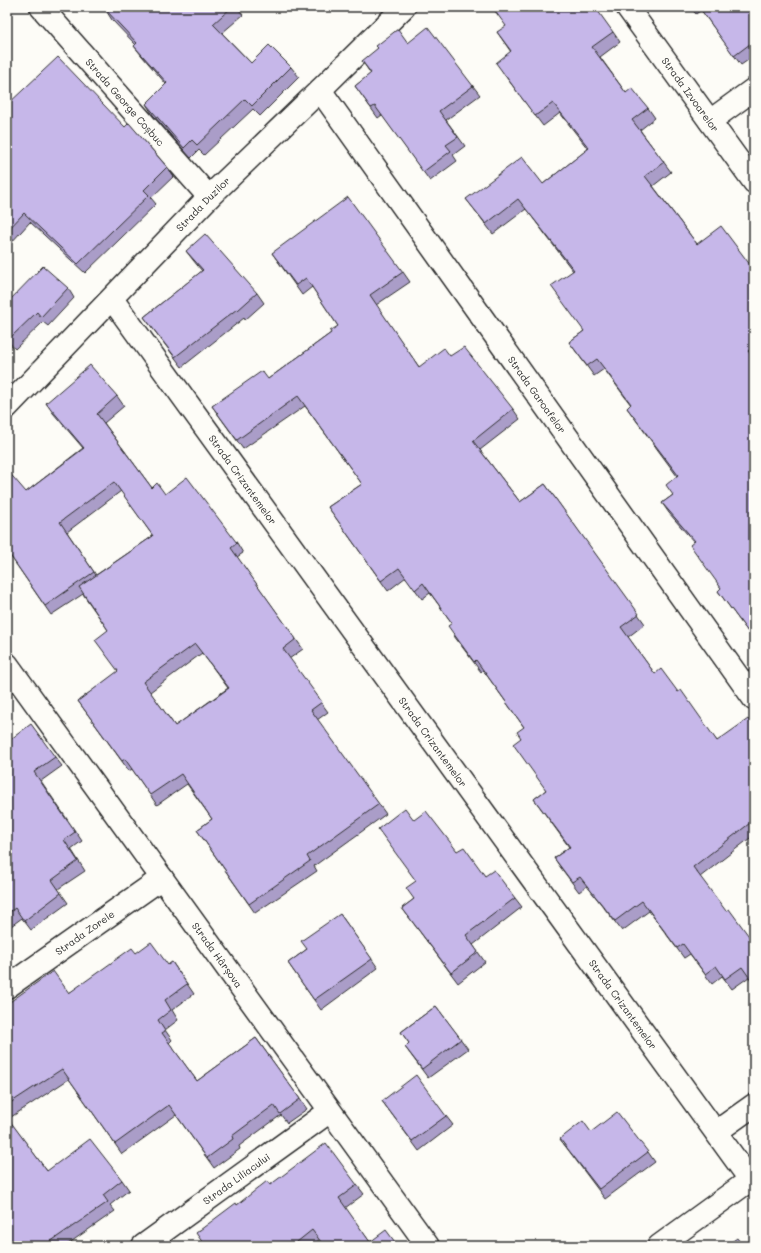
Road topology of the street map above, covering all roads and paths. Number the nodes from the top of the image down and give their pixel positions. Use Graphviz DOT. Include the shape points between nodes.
graph roads {
  1 [pos="41,7"];
  2 [pos="404,7"];
  3 [pos="627,7"];
  4 [pos="754,89"];
  5 [pos="320,90"];
  6 [pos="710,121"];
  7 [pos="754,182"];
  8 [pos="209,197"];
  9 [pos="112,299"];
  10 [pos="7,407"];
  11 [pos="7,664"];
  12 [pos="754,699"];
  13 [pos="162,878"];
  14 [pos="7,987"];
  15 [pos="754,1105"];
  16 [pos="330,1111"];
  17 [pos="716,1132"];
  18 [pos="752,1183"];
  19 [pos="143,1246"];
  20 [pos="428,1246"];
  21 [pos="659,1246"];
  1 -- 8 [label="street, Strada George Coșbuc"];
  2 -- 5 [label="street, Strada Duzilor"];
  3 -- 6 [label="street, Strada Izvoarelor"];
  4 -- 6 [label="street"];
  5 -- 8 [label="street, Strada Duzilor"];
  5 -- 12 [label="street, Strada Garoafelor"];
  6 -- 7 [label="street, Strada Izvoarelor"];
  8 -- 9 [label="street, Strada Duzilor"];
  9 -- 10 [label="street, Strada Duzilor"];
  9 -- 17 [label="street, Strada Crizantemelor"];
  11 -- 13 [label="street, Strada Hârșova"];
  13 -- 14 [label="street, Strada Zorele"];
  13 -- 16 [label="street, Strada Hârșova"];
  15 -- 17 [label="street"];
  16 -- 19 [label="street, Strada Liliacului"];
  16 -- 20 [label="street, Strada Hârșova"];
  17 -- 18 [label="street, Strada Crizantemelor"];
  18 -- 21 [label="street"];
}
